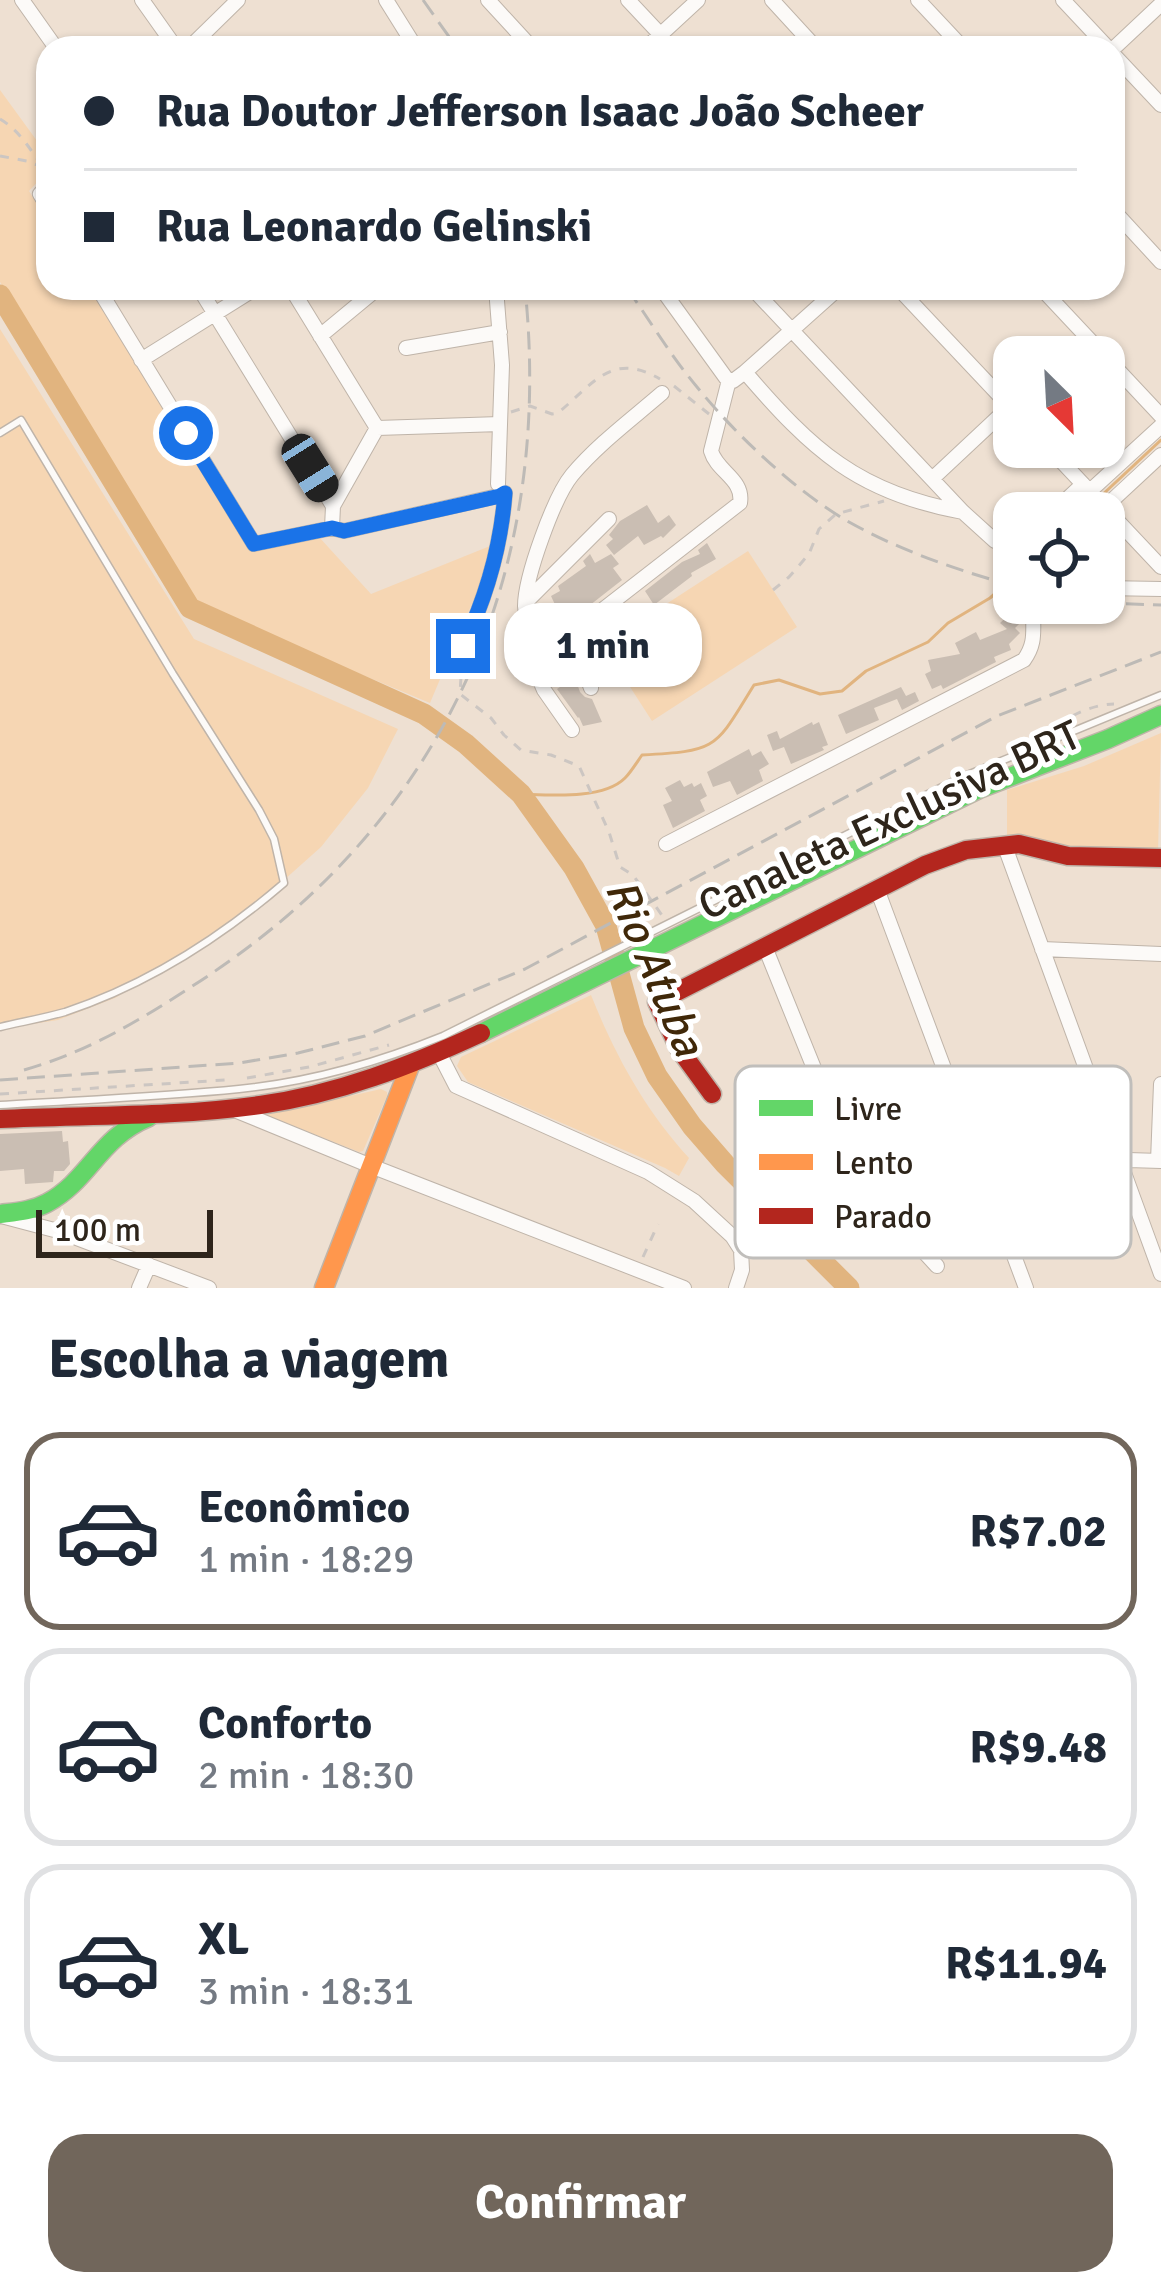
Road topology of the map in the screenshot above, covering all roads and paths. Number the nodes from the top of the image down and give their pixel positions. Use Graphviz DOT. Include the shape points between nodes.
graph roads {
  1 [pos="22,0"];
  2 [pos="142,0"];
  3 [pos="238,0"];
  4 [pos="386,0"];
  5 [pos="488,0"];
  6 [pos="628,0"];
  7 [pos="698,0"];
  8 [pos="772,0"];
  9 [pos="918,0"];
  10 [pos="1063,0"];
  11 [pos="1161,4"];
  12 [pos="660,35"];
  13 [pos="48,36"];
  14 [pos="168,36"];
  15 [pos="201,36"];
  16 [pos="408,36"];
  17 [pos="521,36"];
  18 [pos="805,36"];
  19 [pos="952,36"];
  20 [pos="1098,36"];
  21 [pos="1125,37"];
  22 [pos="1125,65"];
  23 [pos="1161,105"];
  24 [pos="0,119"];
  25 [pos="0,156"];
  26 [pos="36,156"];
  27 [pos="36,166"];
  28 [pos="1125,223"];
  29 [pos="1161,262"];
  30 [pos="105,300"];
  31 [pos="206,300"];
  32 [pos="237,300"];
  33 [pos="298,300"];
  34 [pos="364,300"];
  35 [pos="497,300"];
  36 [pos="670,300"];
  37 [pos="763,300"];
  38 [pos="825,300"];
  39 [pos="909,300"];
  40 [pos="1052,300"];
  41 [pos="214,314"];
  42 [pos="790,329"];
  43 [pos="500,332"];
  44 [pos="320,336"];
  45 [pos="406,348"];
  46 [pos="141,359"];
  47 [pos="745,372"];
  48 [pos="729,380"];
  49 [pos="993,388"];
  50 [pos="662,393"];
  51 [pos="1161,416"];
  52 [pos="500,420"];
  53 [pos="718,423"];
  54 [pos="993,425"];
  55 [pos="1161,426"];
  56 [pos="376,428"];
  57 [pos="0,433"];
  58 [pos="1161,455"];
  59 [pos="1067,468"];
  60 [pos="932,479"];
  61 [pos="1086,488"];
  62 [pos="501,491"];
  63 [pos="1081,492"];
  64 [pos="1090,492"];
  65 [pos="1122,492"];
  66 [pos="903,496"];
  67 [pos="333,506"];
  68 [pos="963,512"];
  69 [pos="610,519"];
  70 [pos="332,528"];
  71 [pos="1125,529"];
  72 [pos="993,539"];
  73 [pos="1161,567"];
  74 [pos="1125,589"];
  75 [pos="773,590"];
  76 [pos="1161,590"];
  77 [pos="525,603"];
  78 [pos="1032,624"];
  79 [pos="570,630"];
  80 [pos="531,643"];
  81 [pos="463,646"];
  82 [pos="592,688"];
  83 [pos="1161,695"];
  84 [pos="1161,715"];
  85 [pos="572,730"];
  86 [pos="666,844"];
  87 [pos="1004,844"];
  88 [pos="1161,858"];
  89 [pos="878,889"];
  90 [pos="662,933"];
  91 [pos="765,947"];
  92 [pos="1042,949"];
  93 [pos="1161,954"];
  94 [pos="547,993"];
  95 [pos="0,1027"];
  96 [pos="388,1046"];
  97 [pos="439,1053"];
  98 [pos="410,1066"];
  99 [pos="813,1066"];
  100 [pos="944,1066"];
  101 [pos="1085,1066"];
  102 [pos="1161,1084"];
  103 [pos="0,1094"];
  104 [pos="712,1094"];
  105 [pos="0,1105"];
  106 [pos="230,1108"];
  107 [pos="167,1112"];
  108 [pos="74,1114"];
  109 [pos="0,1119"];
  110 [pos="1160,1161"];
  111 [pos="90,1162"];
  112 [pos="371,1166"];
  113 [pos="1131,1193"];
  114 [pos="48,1203"];
  115 [pos="0,1215"];
  116 [pos="658,1224"];
  117 [pos="58,1231"];
  118 [pos="735,1241"];
  119 [pos="741,1258"];
  120 [pos="931,1258"];
  121 [pos="1015,1258"];
  122 [pos="148,1265"];
  123 [pos="938,1266"];
  124 [pos="638,1270"];
  125 [pos="1161,1274"];
  126 [pos="140,1288"];
  127 [pos="209,1288"];
  128 [pos="324,1288"];
  129 [pos="683,1288"];
  130 [pos="736,1288"];
  131 [pos="1026,1288"];
  1 -- 13 [label="street"];
  2 -- 14 [label="street"];
  3 -- 15 [label="street"];
  4 -- 16 [label="street"];
  5 -- 17 [label="street"];
  6 -- 12 [label="street"];
  7 -- 12 [label="street"];
  8 -- 18 [label="street"];
  9 -- 19 [label="street"];
  10 -- 20 [label="street"];
  11 -- 21 [label="street"];
  22 -- 23 [label="street"];
  24 -- 26 [label="path"];
  25 -- 27 [label="path"];
  28 -- 29 [label="street"];
  30 -- 46 [label="street"];
  31 -- 41 [label="street"];
  32 -- 41 [label="street"];
  33 -- 44 [label="street"];
  34 -- 44 [label="street"];
  35 -- 43 [label="street"];
  36 -- 48 [label="street"];
  37 -- 42 [label="street"];
  38 -- 42 [label="street"];
  39 -- 49 [label="street"];
  40 -- 51 [label="street"];
  41 -- 46 [label="street"];
  41 -- 67 [label="street"];
  42 -- 47 [label="street"];
  42 -- 60 [label="street"];
  43 -- 45 [label="street"];
  43 -- 52 [label="street"];
  44 -- 56 [label="street"];
  46 -- 70 [label="street" via="254,544"];
  47 -- 48 [label="street"];
  47 -- 66 [label="street" via="836,464"];
  48 -- 53 [label="street"];
  50 -- 77 [label="street" via="560,493"];
  52 -- 53 [label="path" via="530,406 558,412 628,366 685,392"];
  52 -- 56 [label="street"];
  52 -- 62 [label="street"];
  53 -- 79 [label="street" via="714,461 738,485 740,502"];
  54 -- 60 [label="street"];
  55 -- 61 [label="street"];
  56 -- 67 [label="street"];
  57 -- 95 [label="lane" via="21,420 259,810 284,883 170,964 64,1012"];
  58 -- 65 [label="street"];
  59 -- 61 [label="street"];
  60 -- 68 [label="street"];
  61 -- 63 [label="street"];
  61 -- 64 [label="street"];
  62 -- 70 [label="street"];
  62 -- 81 [label="street" via="498,546"];
  66 -- 68 [label="street"];
  66 -- 75 [label="path" via="836,514"];
  67 -- 70 [label="street"];
  68 -- 72 [label="street"];
  69 -- 77 [label="street"];
  71 -- 73 [label="street"];
  74 -- 76 [label="street"];
  77 -- 80 [label="street"];
  78 -- 86 [label="street" via="1024,660"];
  79 -- 80 [label="street"];
  79 -- 82 [label="street"];
  80 -- 85 [label="street" via="544,690"];
  81 -- 90 [label="path" via="460,694 521,750 579,766 620,867 633,875"];
  83 -- 90 [label="lane, Canaleta Exclusiva BRT" via="960,778"];
  84 -- 90 [label="main road"];
  87 -- 88 [label="main road" via="1068,856"];
  87 -- 89 [label="main road" via="945,857"];
  87 -- 92 [label="street"];
  89 -- 91 [label="main road"];
  89 -- 100 [label="street"];
  90 -- 94 [label="lane, Canaleta Exclusiva BRT"];
  90 -- 94 [label="main road" via="617,967"];
  91 -- 99 [label="street"];
  91 -- 104 [label="main road" via="657,1002"];
  92 -- 93 [label="street"];
  92 -- 101 [label="street"];
  94 -- 97 [label="main road"];
  94 -- 105 [label="lane, Canaleta Exclusiva BRT" via="412,1048 310,1076 243,1089"];
  96 -- 103 [label="path" via="240,1079"];
  97 -- 98 [label="main road"];
  97 -- 118 [label="street" via="456,1086 648,1172"];
  98 -- 106 [label="main road"];
  98 -- 112 [label="main road"];
  102 -- 110 [label="street"];
  106 -- 107 [label="main road"];
  106 -- 112 [label="street"];
  107 -- 108 [label="main road"];
  107 -- 111 [label="main road" via="130,1122"];
  108 -- 109 [label="main road"];
  108 -- 111 [label="main road" via="88,1132"];
  111 -- 114 [label="main road"];
  112 -- 124 [label="street"];
  112 -- 128 [label="main road"];
  113 -- 125 [label="street"];
  114 -- 115 [label="main road"];
  114 -- 117 [label="street" via="46,1219"];
  115 -- 117 [label="street"];
  116 -- 124 [label="path"];
  117 -- 122 [label="street"];
  119 -- 130 [label="street"];
  120 -- 123 [label="street"];
  121 -- 131 [label="street"];
  122 -- 126 [label="street"];
  122 -- 127 [label="street"];
  124 -- 129 [label="street"];
}
